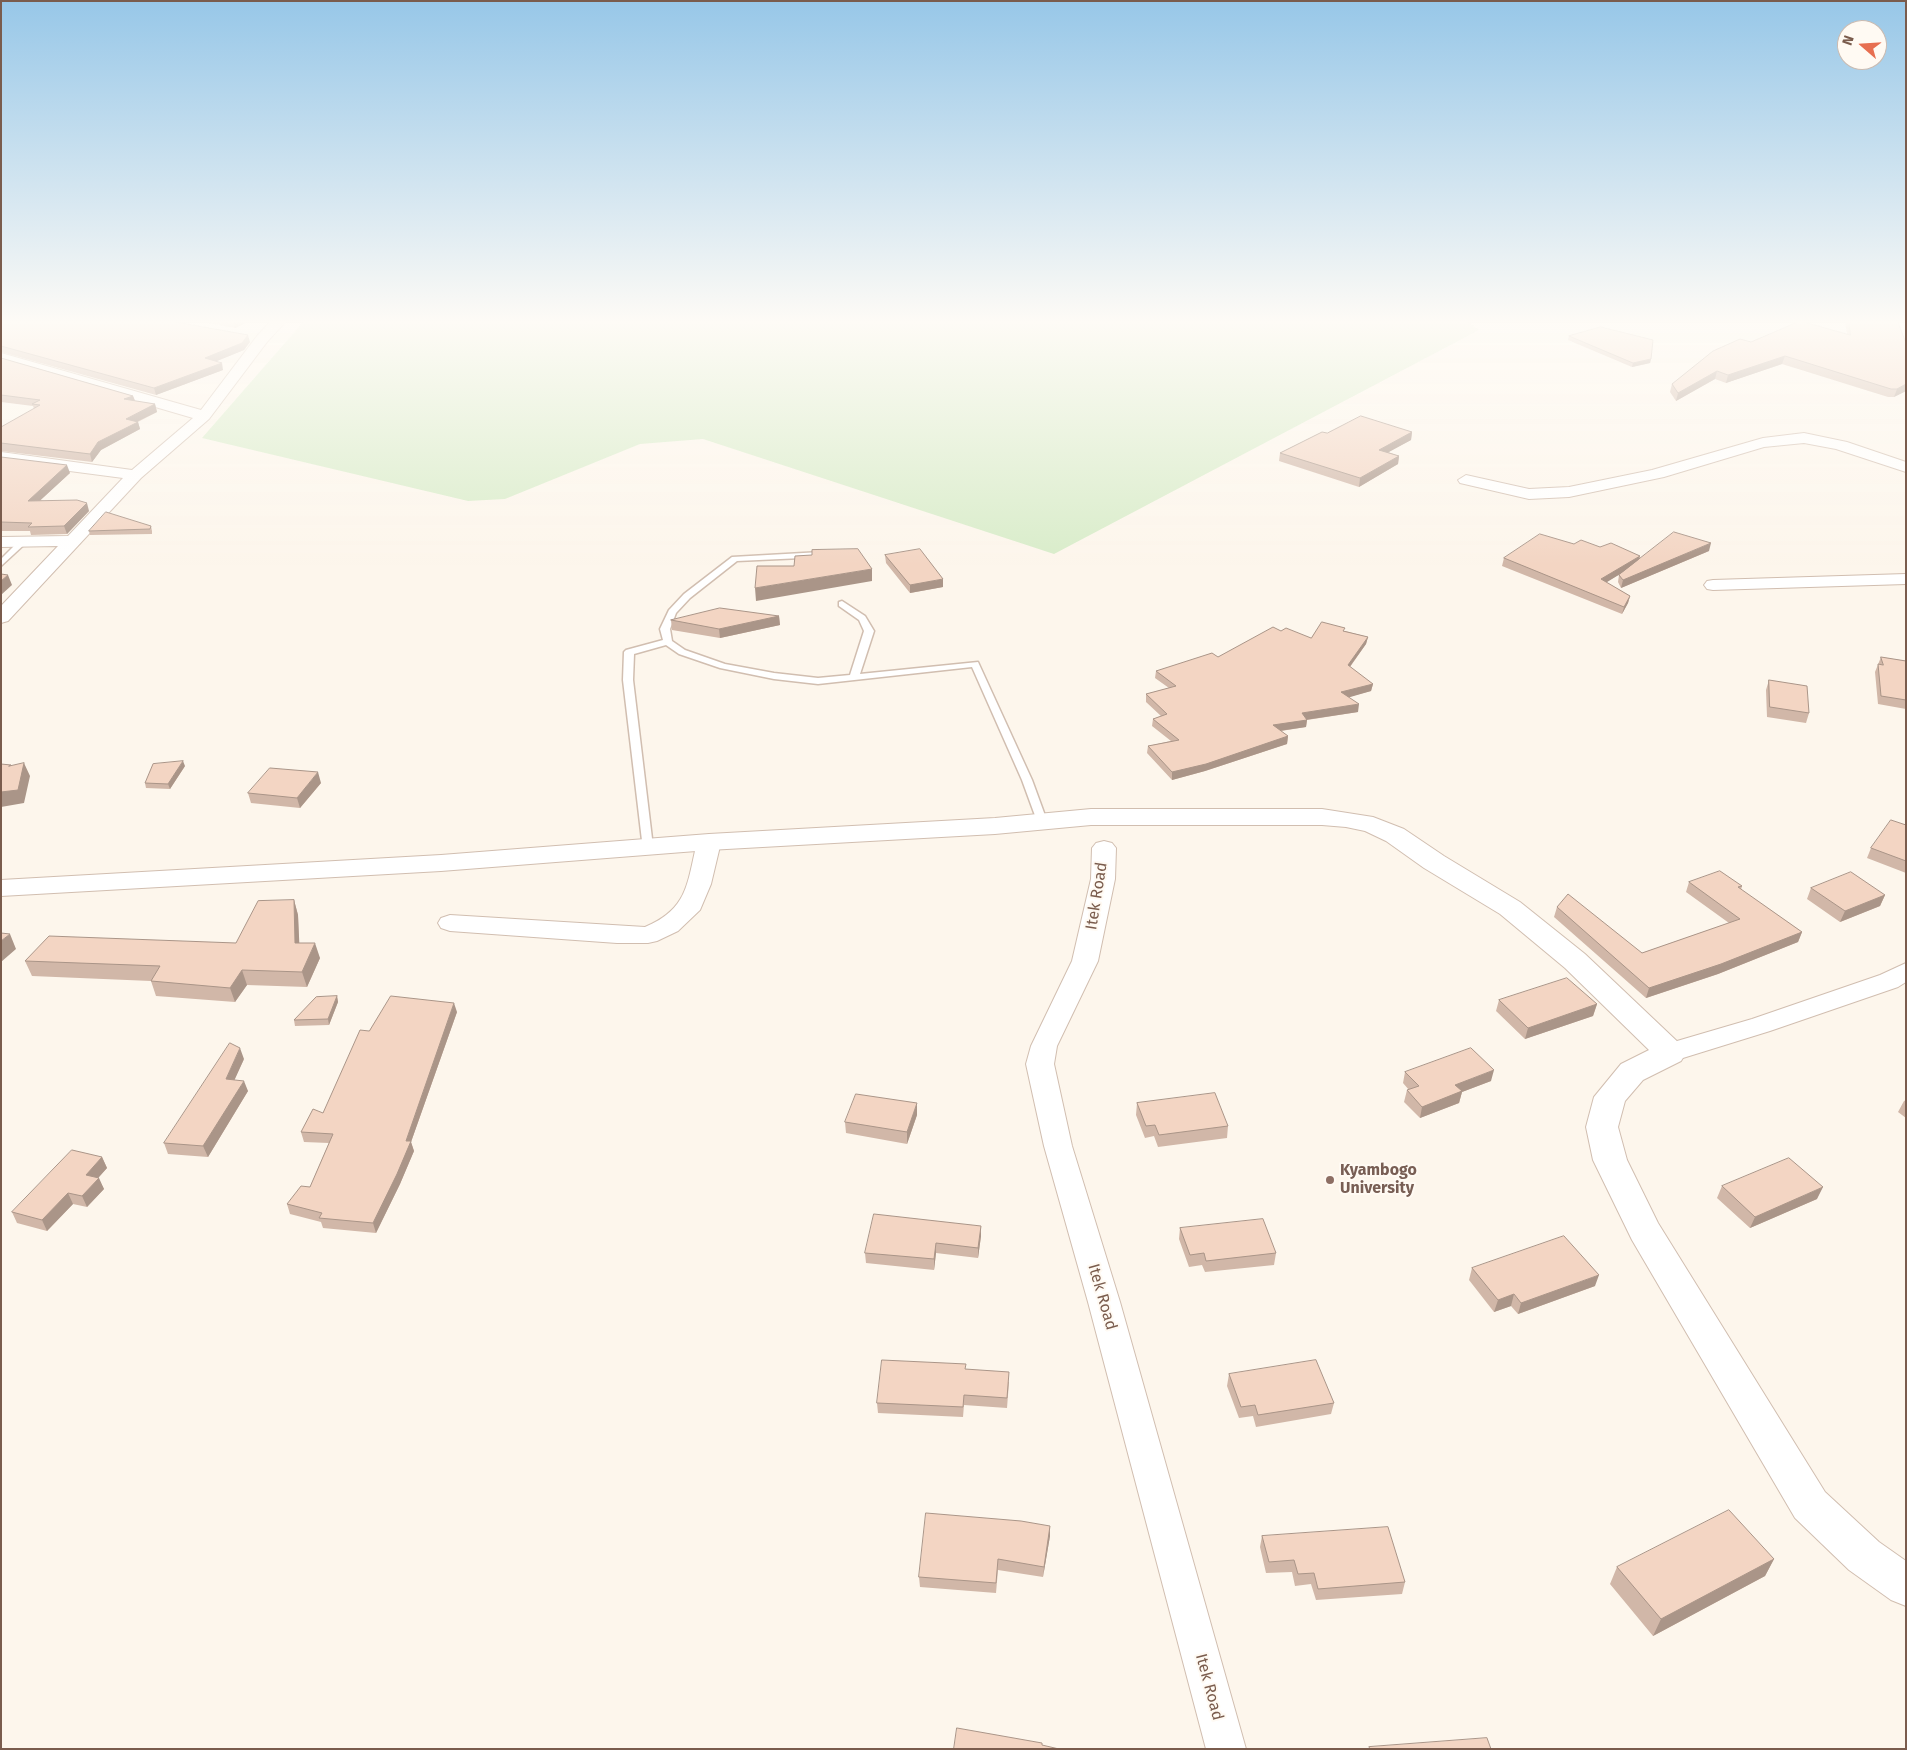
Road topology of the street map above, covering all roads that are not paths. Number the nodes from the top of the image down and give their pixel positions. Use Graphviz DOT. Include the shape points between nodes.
graph roads {
  1 [pos="155,402"];
  2 [pos="215,402"];
  3 [pos="204,416"];
  4 [pos="1,457"];
  5 [pos="1906,468"];
  6 [pos="135,475"];
  7 [pos="1466,480"];
  8 [pos="71,541"];
  9 [pos="1,542"];
  10 [pos="23,542"];
  11 [pos="821,555"];
  12 [pos="1,564"];
  13 [pos="1906,578"];
  14 [pos="1714,585"];
  15 [pos="842,604"];
  16 [pos="1,617"];
  17 [pos="668,642"];
  18 [pos="854,677"];
  19 [pos="1042,821"];
  20 [pos="709,842"];
  21 [pos="647,847"];
  22 [pos="1104,848"];
  23 [pos="1,888"];
  24 [pos="450,923"];
  25 [pos="1906,971"];
  26 [pos="1670,1053"];
  27 [pos="1906,1586"];
  28 [pos="1226,1749"];
  1 -- 3 [label="street"];
  2 -- 3 [label="street"];
  3 -- 6 [label="street"];
  4 -- 6 [label="street"];
  5 -- 7 [label="street" via="1820,441 1793,438 1743,447 1698,463 1625,480 1568,490 1527,494"];
  6 -- 8 [label="street"];
  8 -- 10 [label="street"];
  8 -- 16 [label="street"];
  9 -- 10 [label="street"];
  10 -- 12 [label="lane"];
  11 -- 17 [label="lane" via="735,559 687,596 672,612 665,628"];
  13 -- 14 [label="street"];
  15 -- 18 [label="lane" via="859,614 870,631"];
  17 -- 18 [label="lane" via="682,652 723,666 774,676 818,680"];
  17 -- 21 [label="lane" via="629,652 628,680"];
  18 -- 19 [label="lane" via="975,664"];
  19 -- 20 [label="street"];
  19 -- 26 [label="street" via="1322,817 1373,825 1395,835 1510,908 1575,961"];
  20 -- 21 [label="street"];
  20 -- 24 [label="street" via="699,884 688,910 669,926 648,934 617,935"];
  21 -- 23 [label="street" via="441,863"];
  22 -- 28 [label="street, Itek Road" via="1103,879 1085,961 1051,1030 1040,1064 1058,1146"];
  25 -- 26 [label="street" via="1889,981"];
  26 -- 27 [label="street" via="1632,1072 1610,1098 1602,1127 1610,1160 1644,1230 1810,1505 1864,1556"];
}
